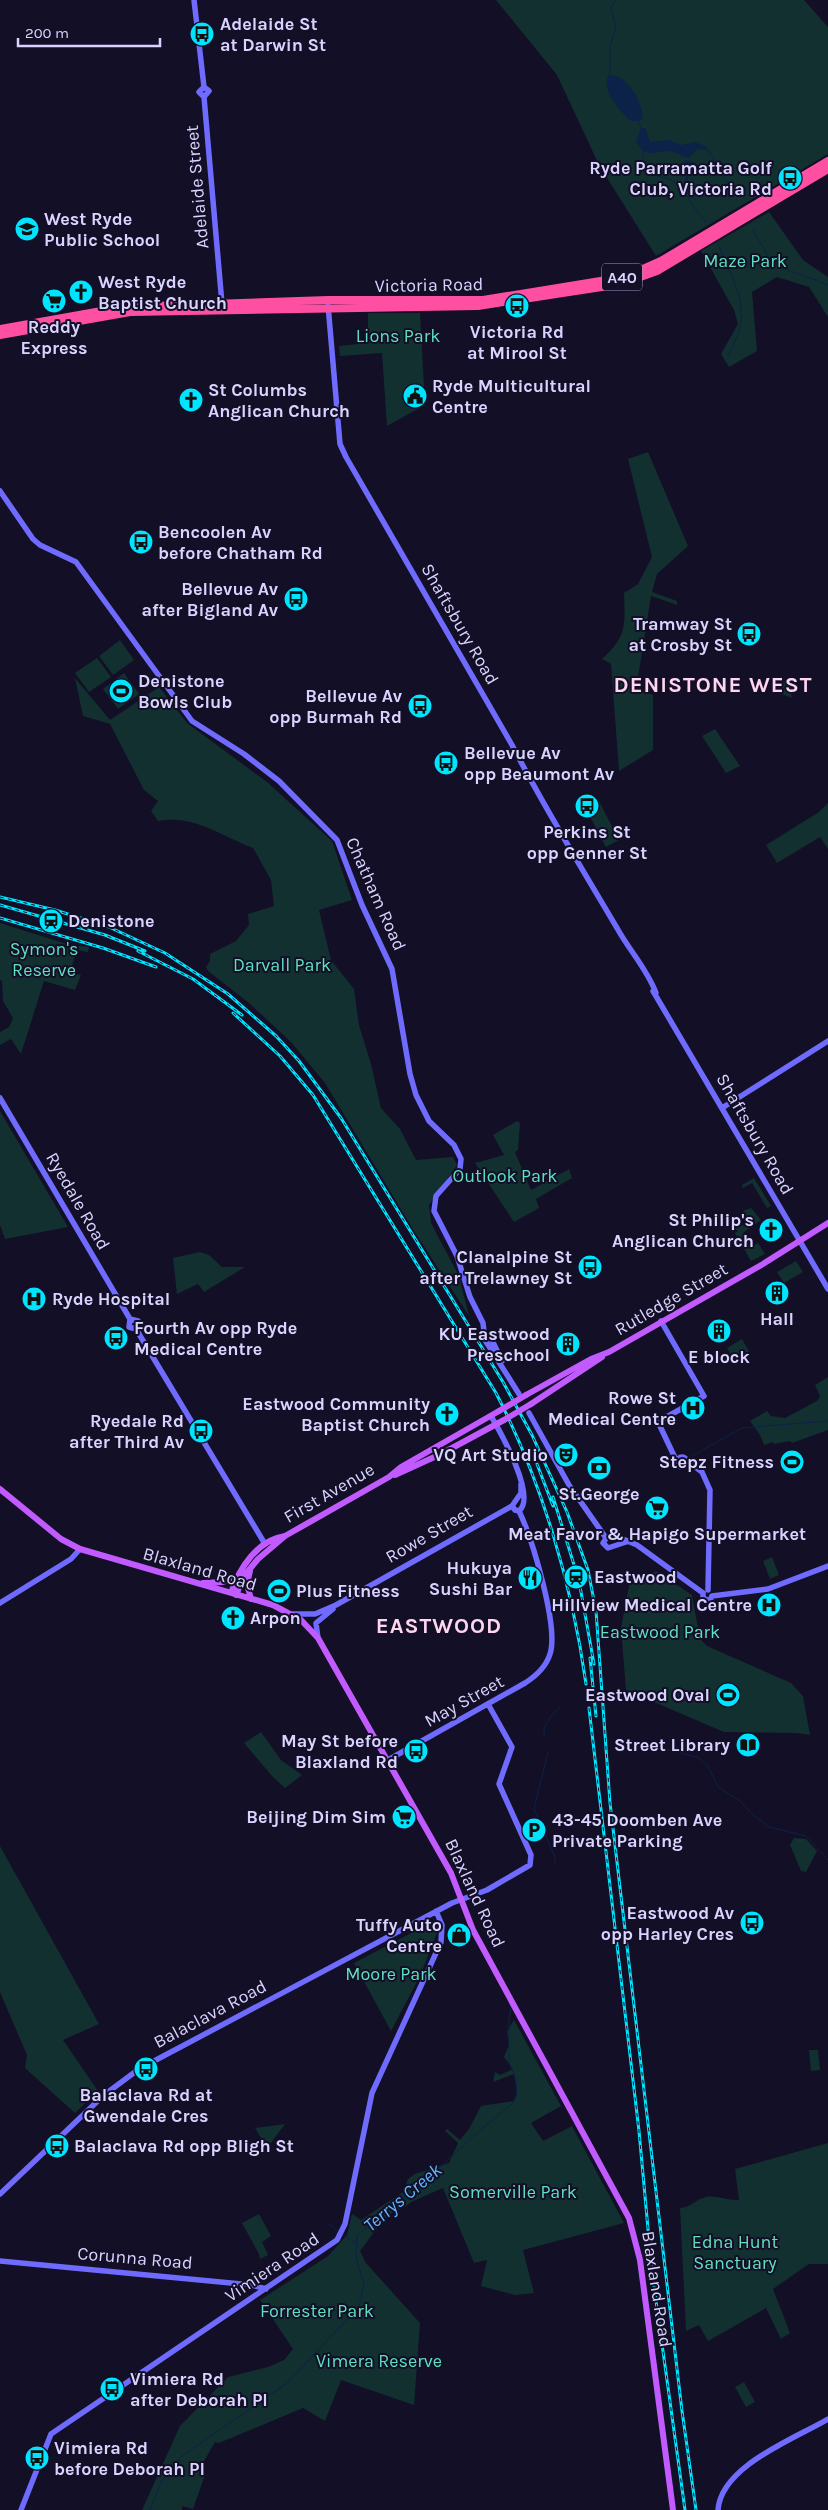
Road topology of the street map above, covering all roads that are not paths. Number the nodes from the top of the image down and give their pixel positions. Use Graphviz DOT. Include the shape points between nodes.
graph roads {
  1 [pos="194,0"];
  2 [pos="828,161"];
  3 [pos="828,169"];
  4 [pos="328,304"];
  5 [pos="222,307"];
  6 [pos="0,329"];
  7 [pos="0,335"];
  8 [pos="0,491"];
  9 [pos="828,1041"];
  10 [pos="0,1098"];
  11 [pos="722,1108"];
  12 [pos="828,1223"];
  13 [pos="800,1241"];
  14 [pos="828,1289"];
  15 [pos="661,1322"];
  16 [pos="609,1352"];
  17 [pos="519,1394"];
  18 [pos="526,1395"];
  19 [pos="533,1403"];
  20 [pos="529,1413"];
  21 [pos="491,1416"];
  22 [pos="496,1425"];
  23 [pos="681,1460"];
  24 [pos="704,1476"];
  25 [pos="389,1477"];
  26 [pos="520,1477"];
  27 [pos="0,1490"];
  28 [pos="522,1502"];
  29 [pos="513,1503"];
  30 [pos="519,1511"];
  31 [pos="285,1536"];
  32 [pos="608,1538"];
  33 [pos="629,1541"];
  34 [pos="265,1544"];
  35 [pos="80,1549"];
  36 [pos="828,1566"];
  37 [pos="251,1568"];
  38 [pos="236,1578"];
  39 [pos="194,1583"];
  40 [pos="705,1592"];
  41 [pos="234,1594"];
  42 [pos="251,1599"];
  43 [pos="0,1603"];
  44 [pos="336,1606"];
  45 [pos="292,1614"];
  46 [pos="318,1638"];
  47 [pos="488,1704"];
  48 [pos="388,1760"];
  49 [pos="461,1899"];
  50 [pos="436,1911"];
  51 [pos="0,2194"];
  52 [pos="0,2261"];
  53 [pos="266,2289"];
  54 [pos="828,2420"];
  55 [pos="21,2510"];
  56 [pos="673,2510"];
  57 [pos="718,2510"];
  1 -- 5 [label="street, Adelaide Street" via="204,87 209,91 204,96"];
  2 -- 4 [label="highway, Victoria Road / A40" via="662,261 624,277 483,300"];
  3 -- 4 [label="highway, Victoria Road / A40" via="664,266 632,281 490,306"];
  4 -- 5 [label="highway, Victoria Road / A40"];
  4 -- 11 [label="street, Shaftsbury Road" via="340,444 346,457"];
  5 -- 6 [label="highway, Victoria Road / A40" via="124,307"];
  5 -- 7 [label="highway, Victoria Road / A40" via="121,313"];
  8 -- 17 [label="street, Chatham Road" via="33,539 76,562 192,721 279,781 337,840 392,969 416,1095 429,1121 454,1145 461,1159 460,1169 436,1196 433,1207 457,1256 473,1306"];
  9 -- 11 [label="street"];
  10 -- 34 [label="street, Ryedale Road" via="130,1319 129,1327 136,1329"];
  11 -- 13 [label="street, Shaftsbury Road"];
  12 -- 13 [label="main road, Rutledge Street"];
  13 -- 14 [label="street, Shaftsbury Road"];
  13 -- 15 [label="main road, Rutledge Street"];
  15 -- 16 [label="main road, Rutledge Street"];
  15 -- 23 [label="street" via="704,1396 662,1419 659,1424"];
  16 -- 18 [label="main road, Rutledge Street"];
  16 -- 19 [label="main road, First Avenue"];
  18 -- 19 [label="main road"];
  18 -- 21 [label="main road, First Avenue, bridge"];
  19 -- 22 [label="main road, First Avenue, bridge"];
  20 -- 32 [label="street" via="569,1485"];
  21 -- 22 [label="street"];
  21 -- 25 [label="main road, First Avenue"];
  22 -- 25 [label="main road, First Avenue"];
  22 -- 26 [label="street"];
  23 -- 24 [label="street"];
  23 -- 24 [label="street" via="684,1467"];
  24 -- 40 [label="street" via="711,1496"];
  25 -- 31 [label="main road, First Avenue"];
  26 -- 28 [label="street" via="525,1489"];
  26 -- 29 [label="street" via="520,1493"];
  27 -- 35 [label="main road, Blaxland Road" via="61,1539"];
  28 -- 29 [label="street"];
  28 -- 30 [label="street" via="523,1508"];
  29 -- 30 [label="street" via="515,1510"];
  29 -- 44 [label="street, Rowe Street"];
  30 -- 47 [label="street, May Street" via="550,1616 552,1642 548,1660 530,1679"];
  31 -- 34 [label="main road, First Avenue"];
  31 -- 37 [label="main road, First Avenue" via="264,1552"];
  32 -- 33 [label="street"];
  32 -- 33 [label="street" via="603,1545 607,1548"];
  33 -- 40 [label="street"];
  34 -- 38 [label="main road, First Avenue"];
  35 -- 39 [label="main road, Blaxland Road"];
  35 -- 43 [label="street" via="71,1559"];
  36 -- 40 [label="street" via="768,1589 712,1596 710,1600 706,1600"];
  37 -- 41 [label="main road, First Avenue"];
  37 -- 42 [label="main road" via="247,1584"];
  38 -- 39 [label="main road"];
  38 -- 41 [label="main road, First Avenue"];
  39 -- 41 [label="main road, Blaxland Road"];
  41 -- 42 [label="main road, Blaxland Road"];
  42 -- 45 [label="main road, Blaxland Road"];
  44 -- 45 [label="street, Rowe Street" via="315,1614"];
  44 -- 46 [label="street, Rowe Street" via="316,1623"];
  45 -- 46 [label="main road, Blaxland Road"];
  46 -- 48 [label="main road, Blaxland Road"];
  47 -- 48 [label="street, May Street"];
  47 -- 49 [label="street, Balaclava Road" via="512,1747 499,1787 532,1861 478,1894"];
  48 -- 49 [label="main road, Blaxland Road" via="451,1872"];
  49 -- 50 [label="street, Balaclava Road"];
  49 -- 56 [label="main road, Blaxland Road" via="473,1930 629,2218 640,2260"];
  50 -- 51 [label="street, Balaclava Road" via="133,2072 104,2095"];
  50 -- 53 [label="street, Vimiera Road" via="442,1925 440,1942 372,2093 344,2228 329,2246"];
  52 -- 53 [label="street, Corunna Road" via="252,2284"];
  53 -- 55 [label="street, Vimiera Road" via="51,2434"];
  54 -- 57 [label="street" via="759,2456 735,2476 723,2492"];
}
